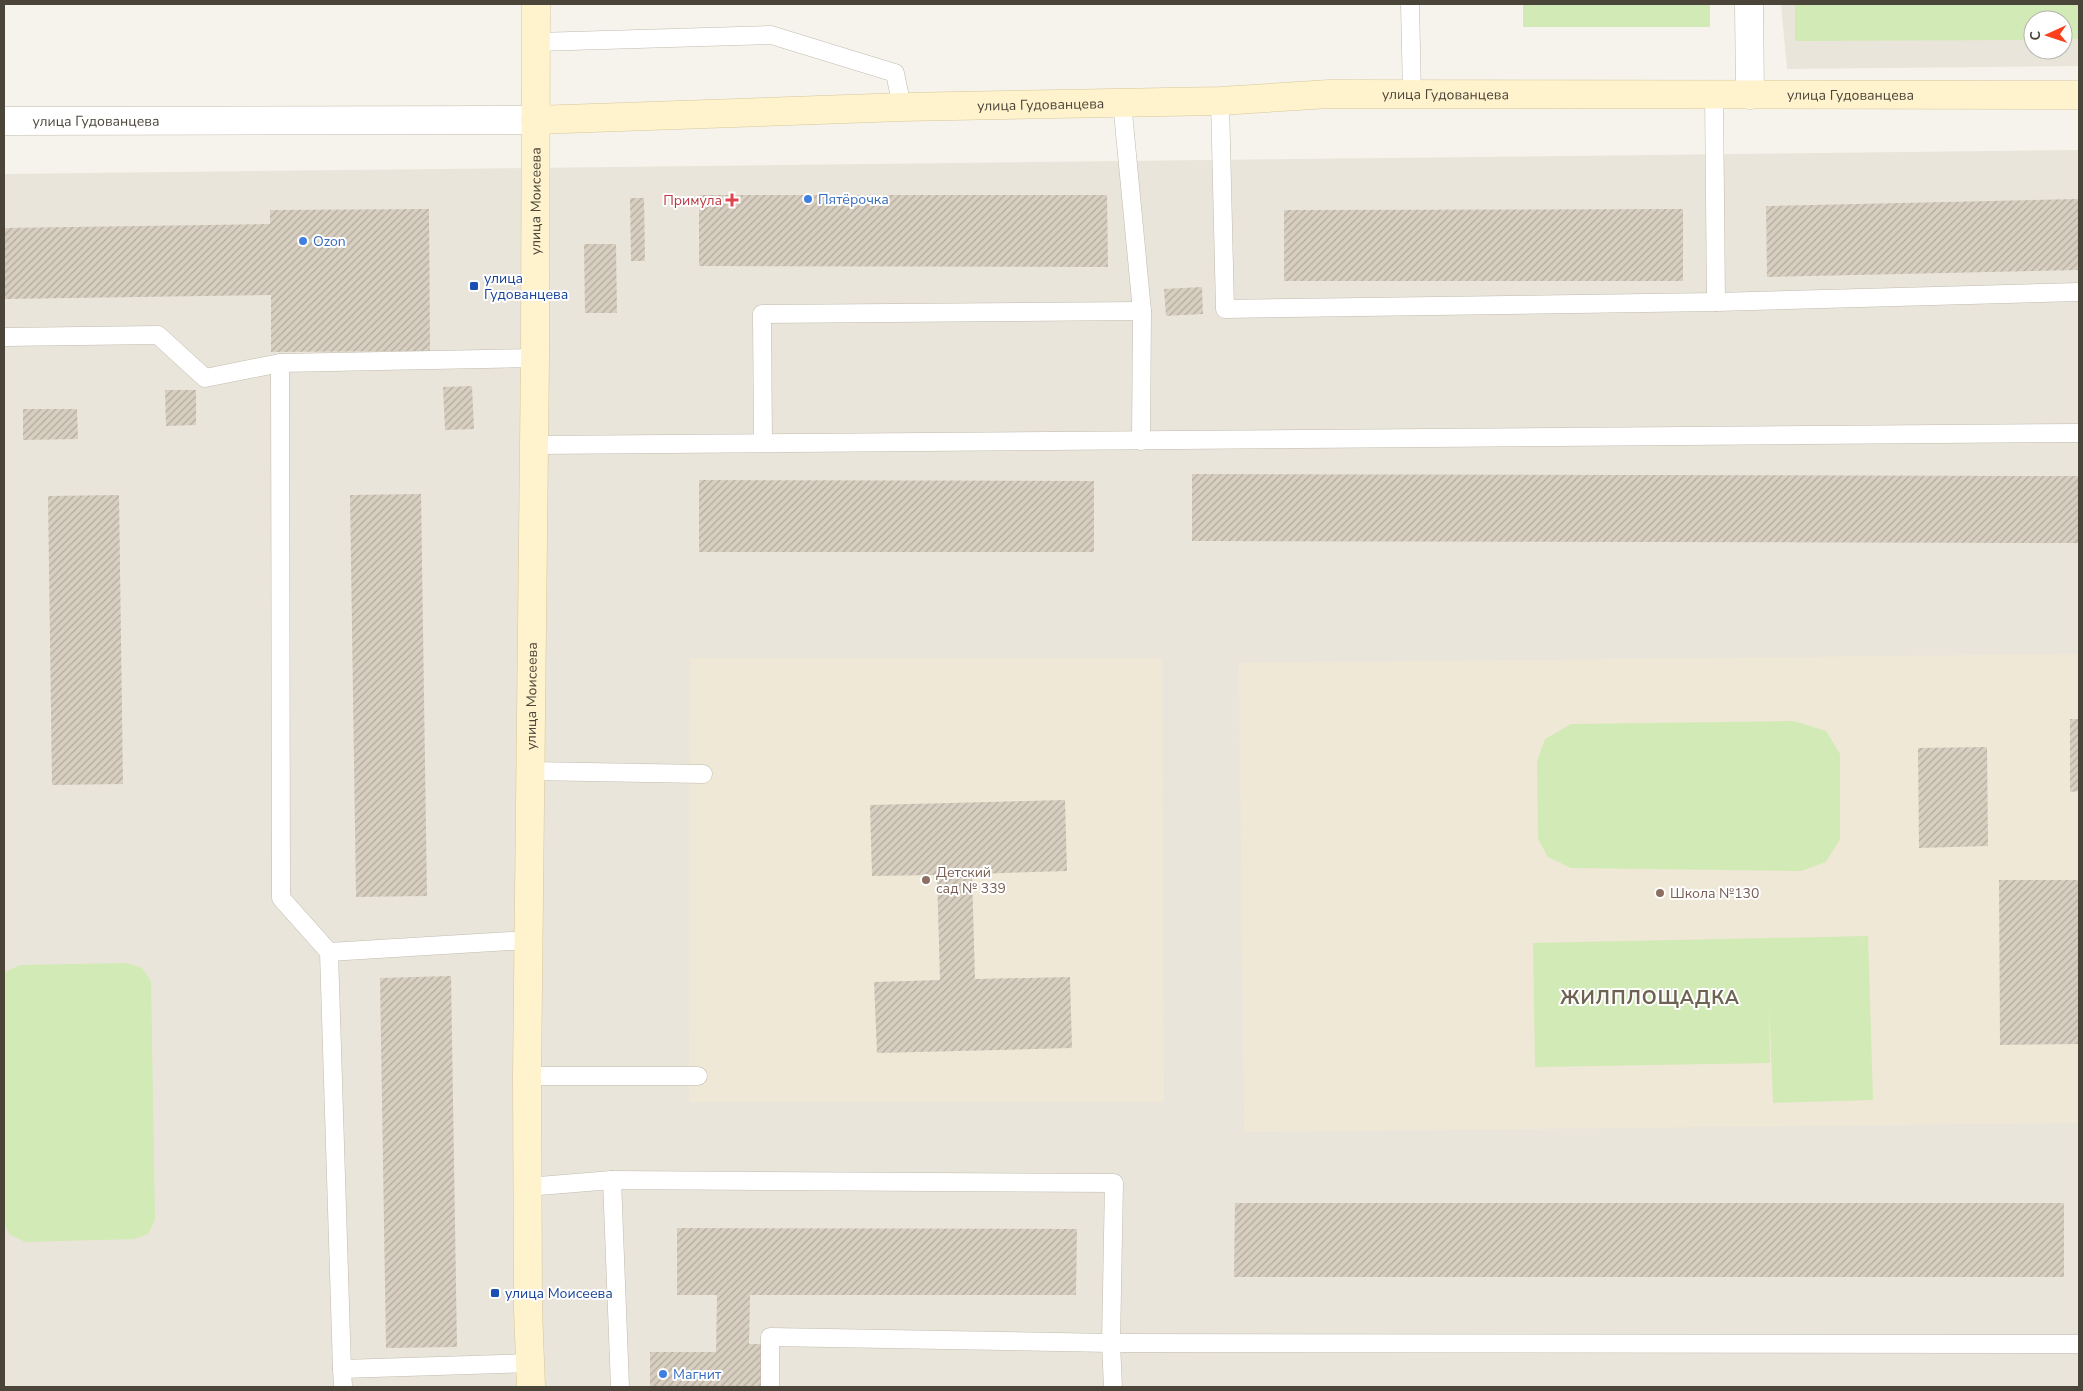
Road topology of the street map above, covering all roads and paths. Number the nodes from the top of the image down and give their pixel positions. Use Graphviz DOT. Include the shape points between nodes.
graph roads {
  1 [pos="536,4"];
  2 [pos="1410,4"];
  3 [pos="1749,4"];
  4 [pos="537,42"];
  5 [pos="1412,94"];
  6 [pos="1714,95"];
  7 [pos="1750,95"];
  8 [pos="2079,95"];
  9 [pos="1220,101"];
  10 [pos="1122,102"];
  11 [pos="902,107"];
  12 [pos="535,120"];
  13 [pos="4,122"];
  14 [pos="2079,292"];
  15 [pos="1716,302"];
  16 [pos="1142,311"];
  17 [pos="4,337"];
  18 [pos="536,358"];
  19 [pos="280,362"];
  20 [pos="2079,433"];
  21 [pos="1141,441"];
  22 [pos="763,443"];
  23 [pos="534,445"];
  24 [pos="530,771"];
  25 [pos="703,774"];
  26 [pos="528,940"];
  27 [pos="329,952"];
  28 [pos="527,1076"];
  29 [pos="698,1076"];
  30 [pos="612,1180"];
  31 [pos="527,1187"];
  32 [pos="1111,1343"];
  33 [pos="2079,1344"];
  34 [pos="342,1369"];
  35 [pos="531,1375"];
  36 [pos="342,1387"];
  37 [pos="620,1387"];
  38 [pos="770,1387"];
  39 [pos="1113,1387"];
  1 -- 4 [label="street, улица Моисеева"];
  2 -- 5 [label="lane"];
  3 -- 7 [label="street"];
  4 -- 11 [label="lane" via="772,35 895,73"];
  4 -- 12 [label="street, улица Моисеева"];
  5 -- 6 [label="street, улица Гудованцева"];
  5 -- 9 [label="street, улица Гудованцева" via="1329,94"];
  6 -- 7 [label="street, улица Гудованцева"];
  6 -- 15 [label="lane"];
  7 -- 8 [label="street, улица Гудованцева"];
  9 -- 10 [label="street, улица Гудованцева"];
  9 -- 15 [label="lane" via="1225,309"];
  10 -- 11 [label="street, улица Гудованцева"];
  10 -- 16 [label="lane"];
  11 -- 12 [label="street, улица Гудованцева"];
  12 -- 13 [label="street, улица Гудованцева"];
  12 -- 18 [label="street, улица Моисеева"];
  14 -- 15 [label="lane"];
  16 -- 21 [label="lane"];
  16 -- 22 [label="lane" via="762,314"];
  17 -- 19 [label="lane" via="158,334 205,378"];
  18 -- 19 [label="lane"];
  18 -- 23 [label="street, улица Моисеева"];
  19 -- 27 [label="lane" via="282,898"];
  20 -- 21 [label="lane"];
  21 -- 22 [label="lane"];
  22 -- 23 [label="lane"];
  23 -- 24 [label="street, улица Моисеева"];
  24 -- 25 [label="lane"];
  24 -- 26 [label="street, улица Моисеева"];
  26 -- 27 [label="lane"];
  26 -- 28 [label="street, улица Моисеева"];
  27 -- 34 [label="lane"];
  28 -- 29 [label="lane"];
  28 -- 31 [label="street, улица Моисеева"];
  30 -- 31 [label="lane"];
  30 -- 32 [label="lane" via="1114,1183"];
  30 -- 37 [label="lane"];
  31 -- 35 [label="street, улица Моисеева"];
  32 -- 33 [label="lane"];
  32 -- 38 [label="lane" via="770,1337"];
  32 -- 39 [label="lane"];
  34 -- 35 [label="lane"];
  34 -- 36 [label="lane"];
}
